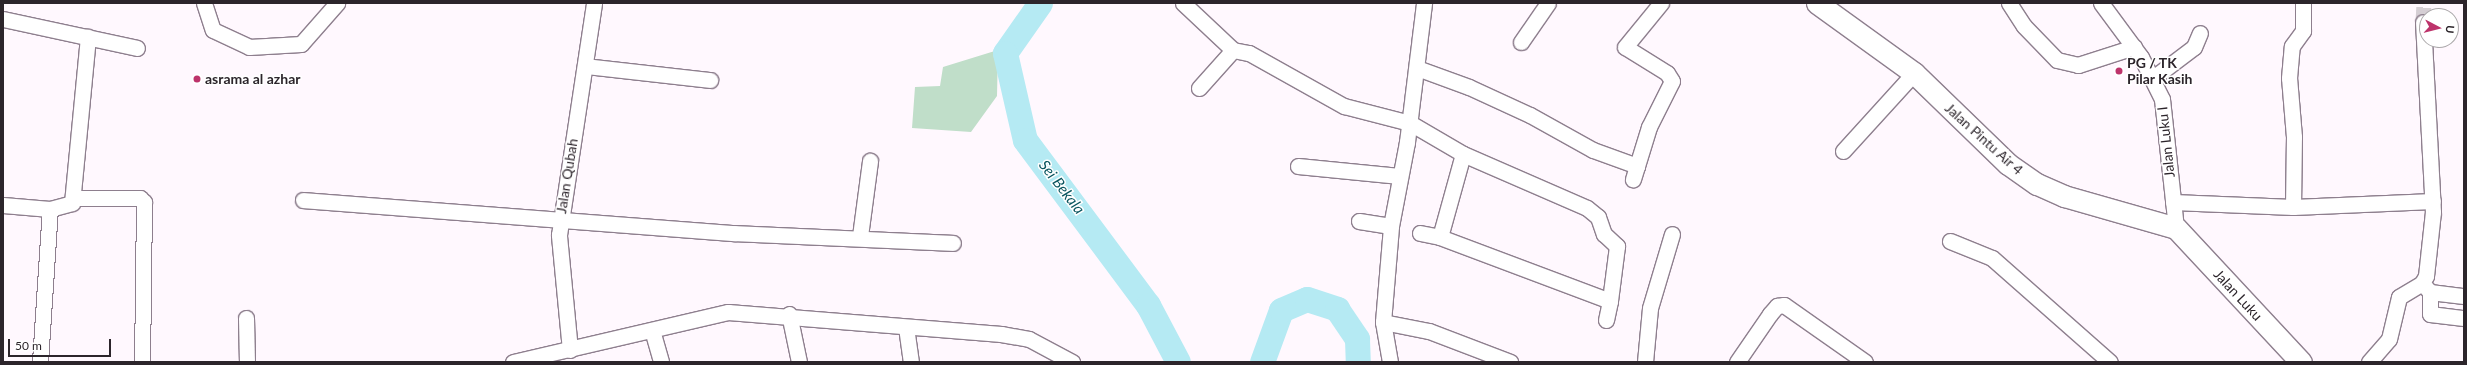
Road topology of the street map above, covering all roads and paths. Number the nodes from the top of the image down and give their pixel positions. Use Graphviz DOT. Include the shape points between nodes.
graph roads {
  1 [pos="204,3"];
  2 [pos="337,3"];
  3 [pos="594,3"];
  4 [pos="1183,3"];
  5 [pos="1424,3"];
  6 [pos="1548,3"];
  7 [pos="1817,3"];
  8 [pos="2009,3"];
  9 [pos="2101,3"];
  10 [pos="2303,3"];
  11 [pos="1656,5"];
  12 [pos="3,19"];
  13 [pos="2200,33"];
  14 [pos="88,37"];
  15 [pos="1521,42"];
  16 [pos="137,48"];
  17 [pos="2134,48"];
  18 [pos="2424,48"];
  19 [pos="1233,50"];
  20 [pos="585,66"];
  21 [pos="1417,68"];
  22 [pos="1914,73"];
  23 [pos="2153,78"];
  24 [pos="710,80"];
  25 [pos="1199,88"];
  26 [pos="1410,123"];
  27 [pos="1843,151"];
  28 [pos="1462,154"];
  29 [pos="870,161"];
  30 [pos="1298,166"];
  31 [pos="1400,176"];
  32 [pos="73,198"];
  33 [pos="303,200"];
  34 [pos="2433,201"];
  35 [pos="2173,202"];
  36 [pos="3,205"];
  37 [pos="2293,207"];
  38 [pos="50,209"];
  39 [pos="560,220"];
  40 [pos="1359,221"];
  41 [pos="1391,226"];
  42 [pos="2176,228"];
  43 [pos="1420,233"];
  44 [pos="1672,234"];
  45 [pos="860,236"];
  46 [pos="1440,237"];
  47 [pos="1950,241"];
  48 [pos="953,243"];
  49 [pos="2426,288"];
  50 [pos="2464,296"];
  51 [pos="1610,301"];
  52 [pos="789,314"];
  53 [pos="246,318"];
  54 [pos="2464,318"];
  55 [pos="1606,320"];
  56 [pos="1383,322"];
  57 [pos="906,327"];
  58 [pos="652,330"];
  59 [pos="561,355"];
  60 [pos="1069,361"];
  61 [pos="2299,361"];
  62 [pos="40,362"];
  63 [pos="142,362"];
  64 [pos="247,362"];
  65 [pos="513,362"];
  66 [pos="661,362"];
  67 [pos="799,362"];
  68 [pos="911,362"];
  69 [pos="1390,362"];
  70 [pos="1510,362"];
  71 [pos="1645,362"];
  72 [pos="1737,362"];
  73 [pos="1865,362"];
  74 [pos="2110,362"];
  75 [pos="2369,362"];
  1 -- 2 [label="street" via="213,30 249,47 301,44"];
  3 -- 20 [label="street, Jalan Qubah"];
  4 -- 19 [label="street"];
  5 -- 21 [label="street"];
  6 -- 15 [label="street"];
  7 -- 22 [label="main road, Jalan Pintu Air 4"];
  8 -- 17 [label="street" via="2024,26 2057,60 2078,65"];
  9 -- 17 [label="street, Jalan Luku I"];
  10 -- 37 [label="street" via="2303,31 2292,46 2289,78 2294,137"];
  11 -- 21 [label="street" via="1625,47 1667,73 1672,81 1648,127 1635,172 1530,115 1469,87"];
  12 -- 14 [label="street"];
  13 -- 23 [label="street" via="2194,47"];
  14 -- 16 [label="street"];
  14 -- 32 [label="street"];
  17 -- 23 [label="street, Jalan Luku I"];
  18 -- 34 [label="street"];
  19 -- 25 [label="street"];
  19 -- 26 [label="street" via="1258,56 1344,106"];
  20 -- 24 [label="street"];
  20 -- 39 [label="street, Jalan Qubah"];
  21 -- 26 [label="street"];
  22 -- 27 [label="street"];
  22 -- 42 [label="main road, Jalan Pintu Air 4" via="2002,159 2037,184 2064,196"];
  23 -- 35 [label="street, Jalan Luku I" via="2164,114"];
  26 -- 28 [label="street"];
  26 -- 31 [label="street"];
  28 -- 46 [label="street"];
  28 -- 51 [label="street" via="1587,208 1598,217 1604,234 1617,246 1618,253"];
  29 -- 45 [label="street"];
  30 -- 31 [label="street"];
  31 -- 41 [label="street"];
  32 -- 38 [label="street" via="68,206"];
  32 -- 63 [label="street" via="140,198 144,202"];
  33 -- 39 [label="street"];
  34 -- 37 [label="street"];
  34 -- 49 [label="street"];
  35 -- 37 [label="street"];
  35 -- 42 [label="street, Jalan Luku I"];
  36 -- 38 [label="street"];
  38 -- 62 [label="street"];
  39 -- 45 [label="street" via="734,233"];
  39 -- 59 [label="street, Jalan Qubah"];
  40 -- 41 [label="street"];
  41 -- 56 [label="street"];
  42 -- 61 [label="main road, Jalan Luku"];
  43 -- 46 [label="street"];
  44 -- 71 [label="street" via="1650,308"];
  45 -- 48 [label="street"];
  46 -- 51 [label="street"];
  47 -- 74 [label="street" via="1992,258"];
  49 -- 50 [label="street"];
  49 -- 54 [label="street" via="2430,314"];
  49 -- 75 [label="street" via="2398,298 2389,339"];
  51 -- 55 [label="street"];
  52 -- 57 [label="street"];
  52 -- 58 [label="street" via="728,312"];
  52 -- 67 [label="street"];
  53 -- 64 [label="street"];
  56 -- 69 [label="street"];
  56 -- 70 [label="street" via="1429,331"];
  57 -- 60 [label="street" via="1029,338"];
  57 -- 68 [label="street"];
  58 -- 59 [label="street"];
  58 -- 66 [label="street"];
  59 -- 65 [label="street"];
  72 -- 73 [label="street" via="1770,314 1777,306 1784,305"];
}
